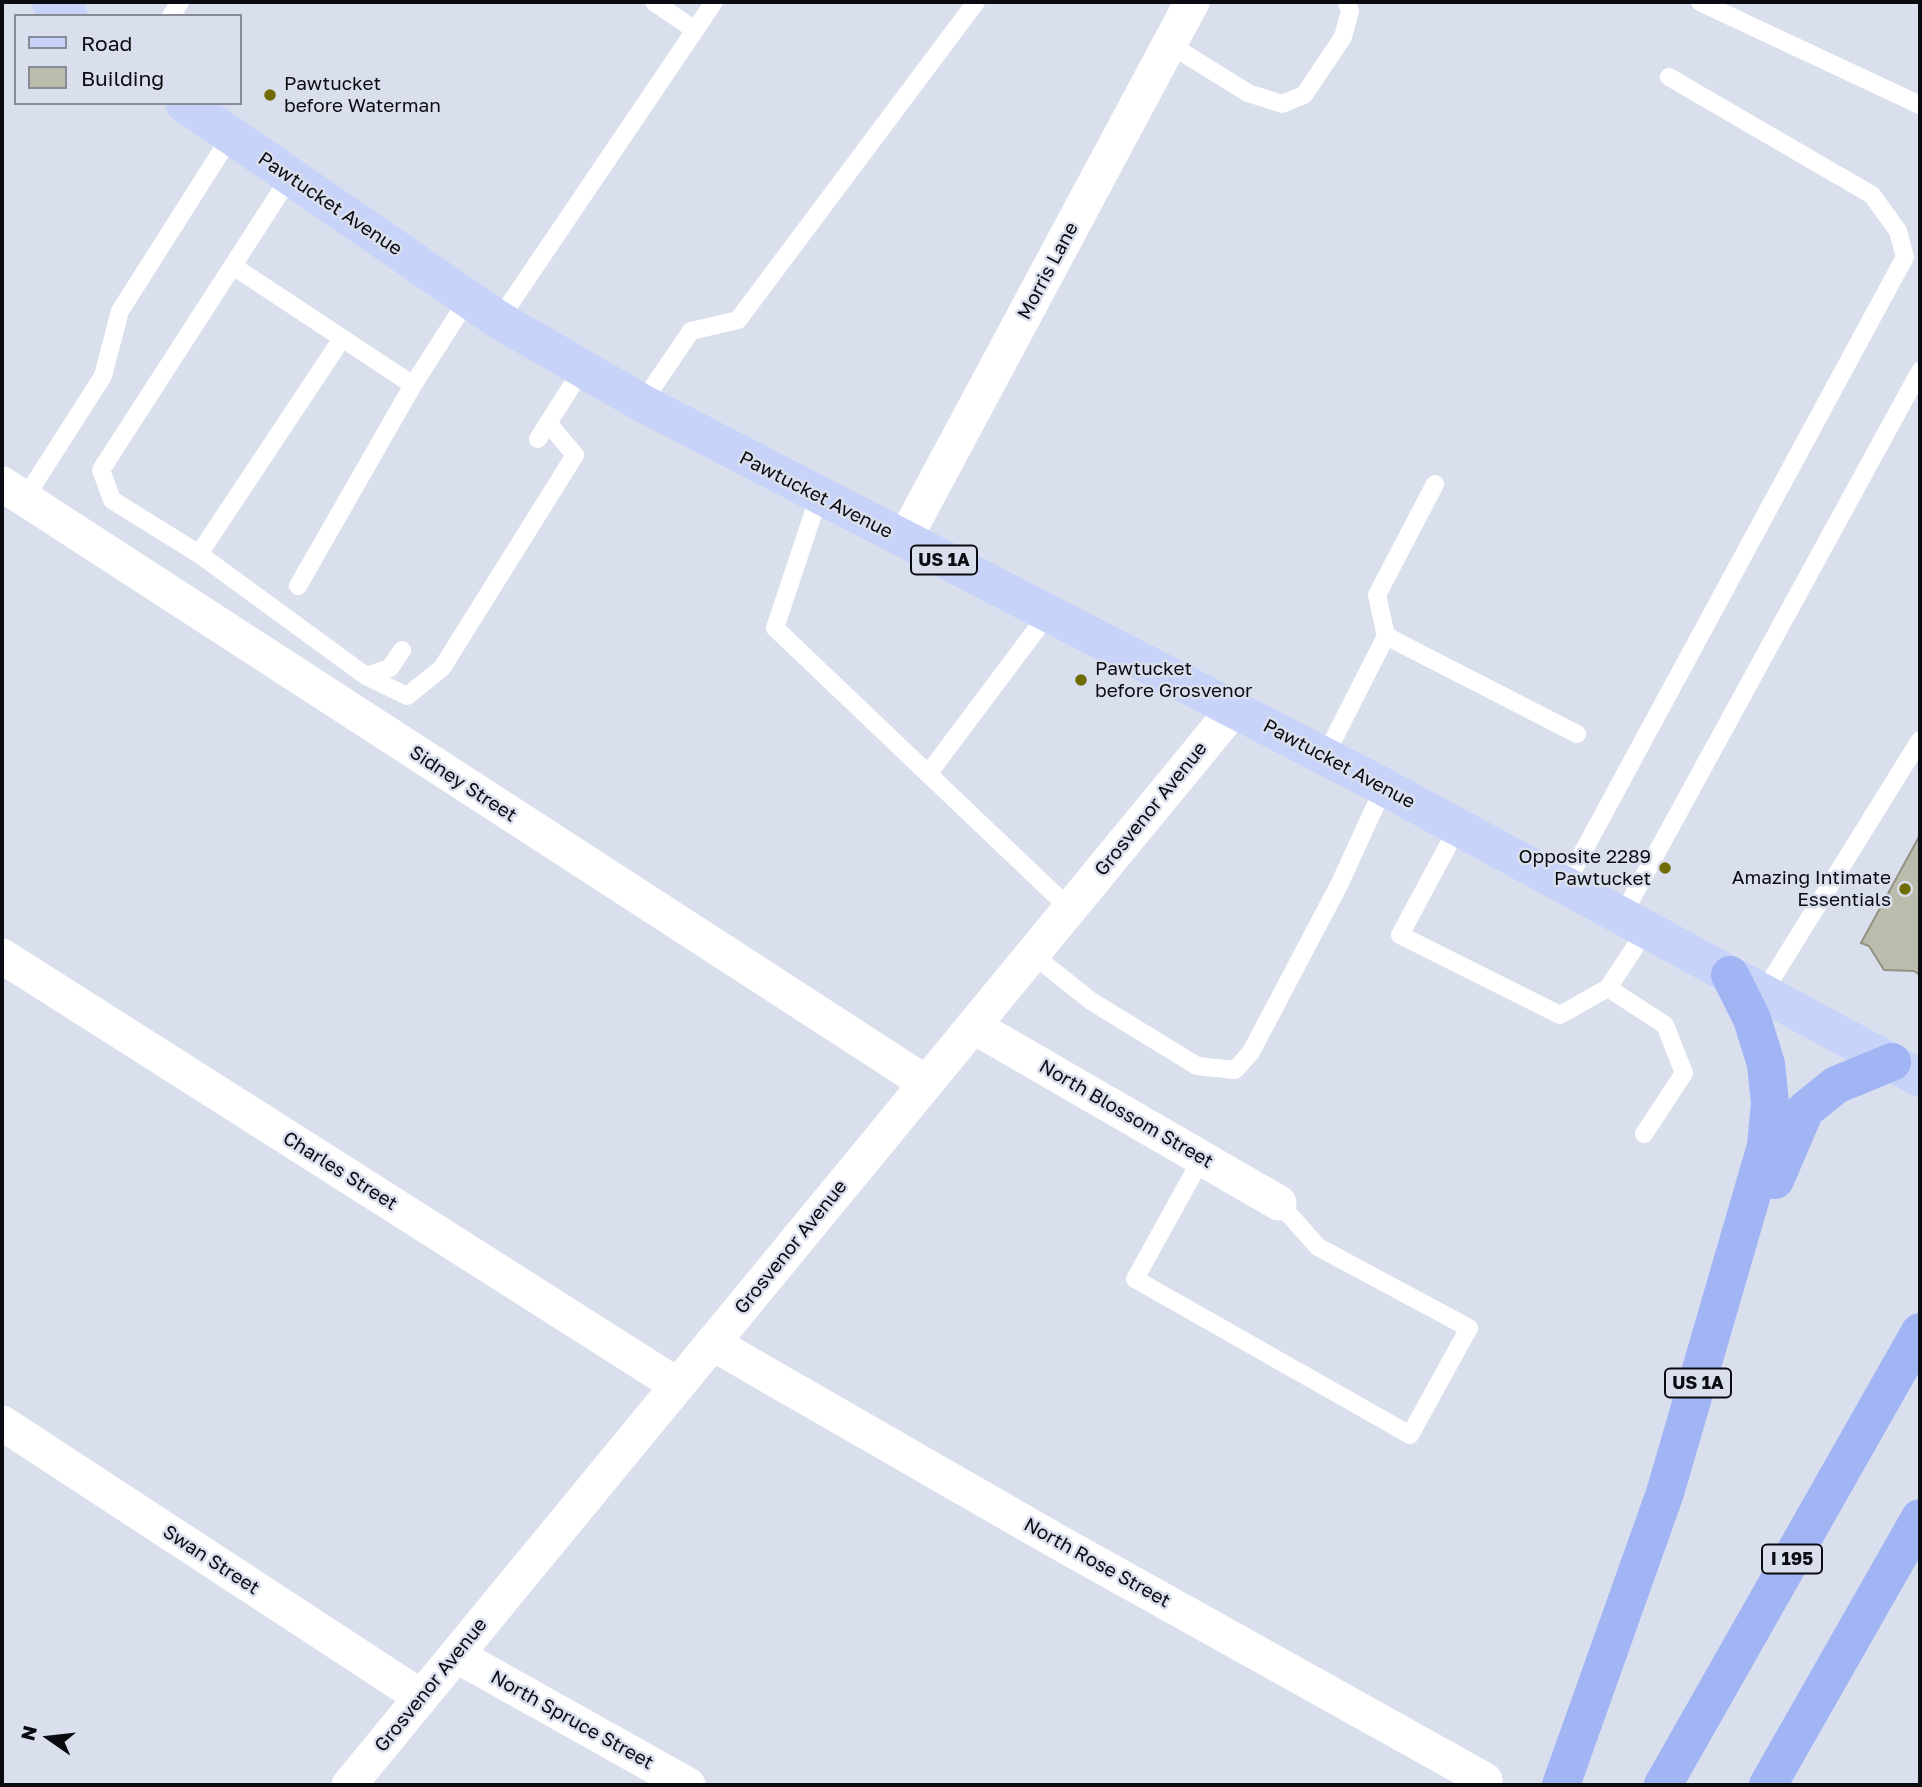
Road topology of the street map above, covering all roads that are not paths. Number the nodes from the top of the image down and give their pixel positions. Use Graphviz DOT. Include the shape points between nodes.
graph roads {
  1 [pos="51,2"];
  2 [pos="654,2"];
  3 [pos="714,2"];
  4 [pos="976,2"];
  5 [pos="1192,2"];
  6 [pos="1347,2"];
  7 [pos="1700,2"];
  8 [pos="66,14"];
  9 [pos="695,30"];
  10 [pos="1169,44"];
  11 [pos="1669,77"];
  12 [pos="187,105"];
  13 [pos="1920,105"];
  14 [pos="231,136"];
  15 [pos="290,177"];
  16 [pos="233,266"];
  17 [pos="468,299"];
  18 [pos="499,320"];
  19 [pos="341,340"];
  20 [pos="583,368"];
  21 [pos="1920,371"];
  22 [pos="414,386"];
  23 [pos="642,403"];
  24 [pos="548,423"];
  25 [pos="538,439"];
  26 [pos="1435,484"];
  27 [pos="13,491"];
  28 [pos="819,496"];
  29 [pos="904,540"];
  30 [pos="199,554"];
  31 [pos="298,586"];
  32 [pos="1048,614"];
  33 [pos="1386,636"];
  34 [pos="402,650"];
  35 [pos="366,676"];
  36 [pos="1234,709"];
  37 [pos="1577,734"];
  38 [pos="1920,740"];
  39 [pos="1325,756"];
  40 [pos="928,774"];
  41 [pos="1384,787"];
  42 [pos="1458,827"];
  43 [pos="1565,885"];
  44 [pos="1070,909"];
  45 [pos="1635,922"];
  46 [pos="1032,954"];
  47 [pos="2,956"];
  48 [pos="1730,975"];
  49 [pos="1608,988"];
  50 [pos="1763,993"];
  51 [pos="973,1026"];
  52 [pos="1906,1070"];
  53 [pos="926,1083"];
  54 [pos="1644,1134"];
  55 [pos="1202,1158"];
  56 [pos="1279,1203"];
  57 [pos="1722,1299"];
  58 [pos="1920,1332"];
  59 [pos="712,1343"];
  60 [pos="677,1385"];
  61 [pos="2,1423"];
  62 [pos="1920,1518"];
  63 [pos="456,1655"];
  64 [pos="421,1697"];
  65 [pos="1485,1780"];
  66 [pos="349,1785"];
  67 [pos="688,1785"];
  68 [pos="1561,1785"];
  69 [pos="1663,1785"];
  70 [pos="1768,1785"];
  1 -- 8 [label="main road"];
  2 -- 9 [label="lane"];
  3 -- 9 [label="lane"];
  4 -- 23 [label="lane" via="738,320 691,331"];
  5 -- 10 [label="street, Morris Lane"];
  6 -- 10 [label="lane" via="1350,11 1343,37 1304,95 1282,104 1248,93"];
  7 -- 13 [label="lane"];
  9 -- 18 [label="lane"];
  10 -- 29 [label="street, Morris Lane"];
  11 -- 43 [label="lane" via="1872,195 1898,231 1905,257"];
  12 -- 14 [label="main road, Pawtucket Avenue / US 1A"];
  14 -- 15 [label="main road, Pawtucket Avenue / US 1A"];
  14 -- 27 [label="lane" via="120,311 103,376"];
  15 -- 16 [label="lane"];
  15 -- 17 [label="main road, Pawtucket Avenue / US 1A"];
  16 -- 19 [label="lane"];
  16 -- 30 [label="lane" via="101,470 112,500"];
  17 -- 18 [label="main road, Pawtucket Avenue / US 1A"];
  17 -- 22 [label="lane"];
  18 -- 20 [label="main road, Pawtucket Avenue / US 1A"];
  19 -- 22 [label="lane"];
  19 -- 30 [label="lane"];
  20 -- 23 [label="main road, Pawtucket Avenue / US 1A"];
  20 -- 24 [label="lane"];
  21 -- 45 [label="lane"];
  22 -- 31 [label="lane"];
  23 -- 28 [label="main road, Pawtucket Avenue / US 1A"];
  24 -- 25 [label="lane"];
  24 -- 35 [label="lane" via="575,455 442,668 407,696"];
  26 -- 33 [label="lane" via="1377,596"];
  27 -- 53 [label="street, Sidney Street"];
  28 -- 29 [label="main road, Pawtucket Avenue / US 1A"];
  28 -- 40 [label="lane" via="775,628"];
  29 -- 32 [label="main road, Pawtucket Avenue / US 1A"];
  30 -- 35 [label="lane"];
  32 -- 36 [label="main road, Pawtucket Avenue / US 1A"];
  32 -- 40 [label="lane"];
  33 -- 37 [label="lane"];
  33 -- 39 [label="lane"];
  34 -- 35 [label="lane" via="390,668"];
  36 -- 39 [label="main road, Pawtucket Avenue / US 1A"];
  36 -- 44 [label="street, Grosvenor Avenue"];
  38 -- 50 [label="lane"];
  39 -- 41 [label="main road, Pawtucket Avenue / US 1A"];
  40 -- 44 [label="lane"];
  41 -- 42 [label="main road, Pawtucket Avenue / US 1A"];
  41 -- 46 [label="lane" via="1339,885 1251,1052 1235,1070 1197,1066 1091,1001"];
  42 -- 43 [label="main road, Pawtucket Avenue / US 1A"];
  42 -- 49 [label="lane" via="1400,935 1560,1015"];
  43 -- 45 [label="main road, Pawtucket Avenue / US 1A"];
  44 -- 46 [label="street, Grosvenor Avenue"];
  45 -- 48 [label="main road, Pawtucket Avenue / US 1A"];
  45 -- 49 [label="lane"];
  46 -- 51 [label="street, Grosvenor Avenue"];
  47 -- 60 [label="street, Charles Street"];
  48 -- 50 [label="main road, Pawtucket Avenue / US 1A"];
  48 -- 57 [label="highway, US 1A" via="1761,1042 1770,1103 1766,1146"];
  49 -- 54 [label="lane" via="1665,1025 1684,1073"];
  50 -- 52 [label="main road, Pawtucket Avenue / US 1A"];
  51 -- 53 [label="street, Grosvenor Avenue"];
  51 -- 55 [label="street, North Blossom Street"];
  52 -- 57 [label="highway" via="1836,1085 1805,1110"];
  53 -- 59 [label="street, Grosvenor Avenue"];
  55 -- 56 [label="street, North Blossom Street"];
  55 -- 56 [label="lane" via="1135,1279 1410,1434 1469,1328 1318,1247"];
  57 -- 68 [label="highway, US 1A" via="1652,1533"];
  58 -- 69 [label="highway, I 195"];
  59 -- 60 [label="street, Grosvenor Avenue"];
  59 -- 65 [label="street, North Rose Street"];
  60 -- 63 [label="street, Grosvenor Avenue"];
  61 -- 64 [label="street, Swan Street"];
  62 -- 70 [label="highway"];
  63 -- 64 [label="street, Grosvenor Avenue"];
  63 -- 67 [label="street, North Spruce Street"];
  64 -- 66 [label="street, Grosvenor Avenue"];
}
